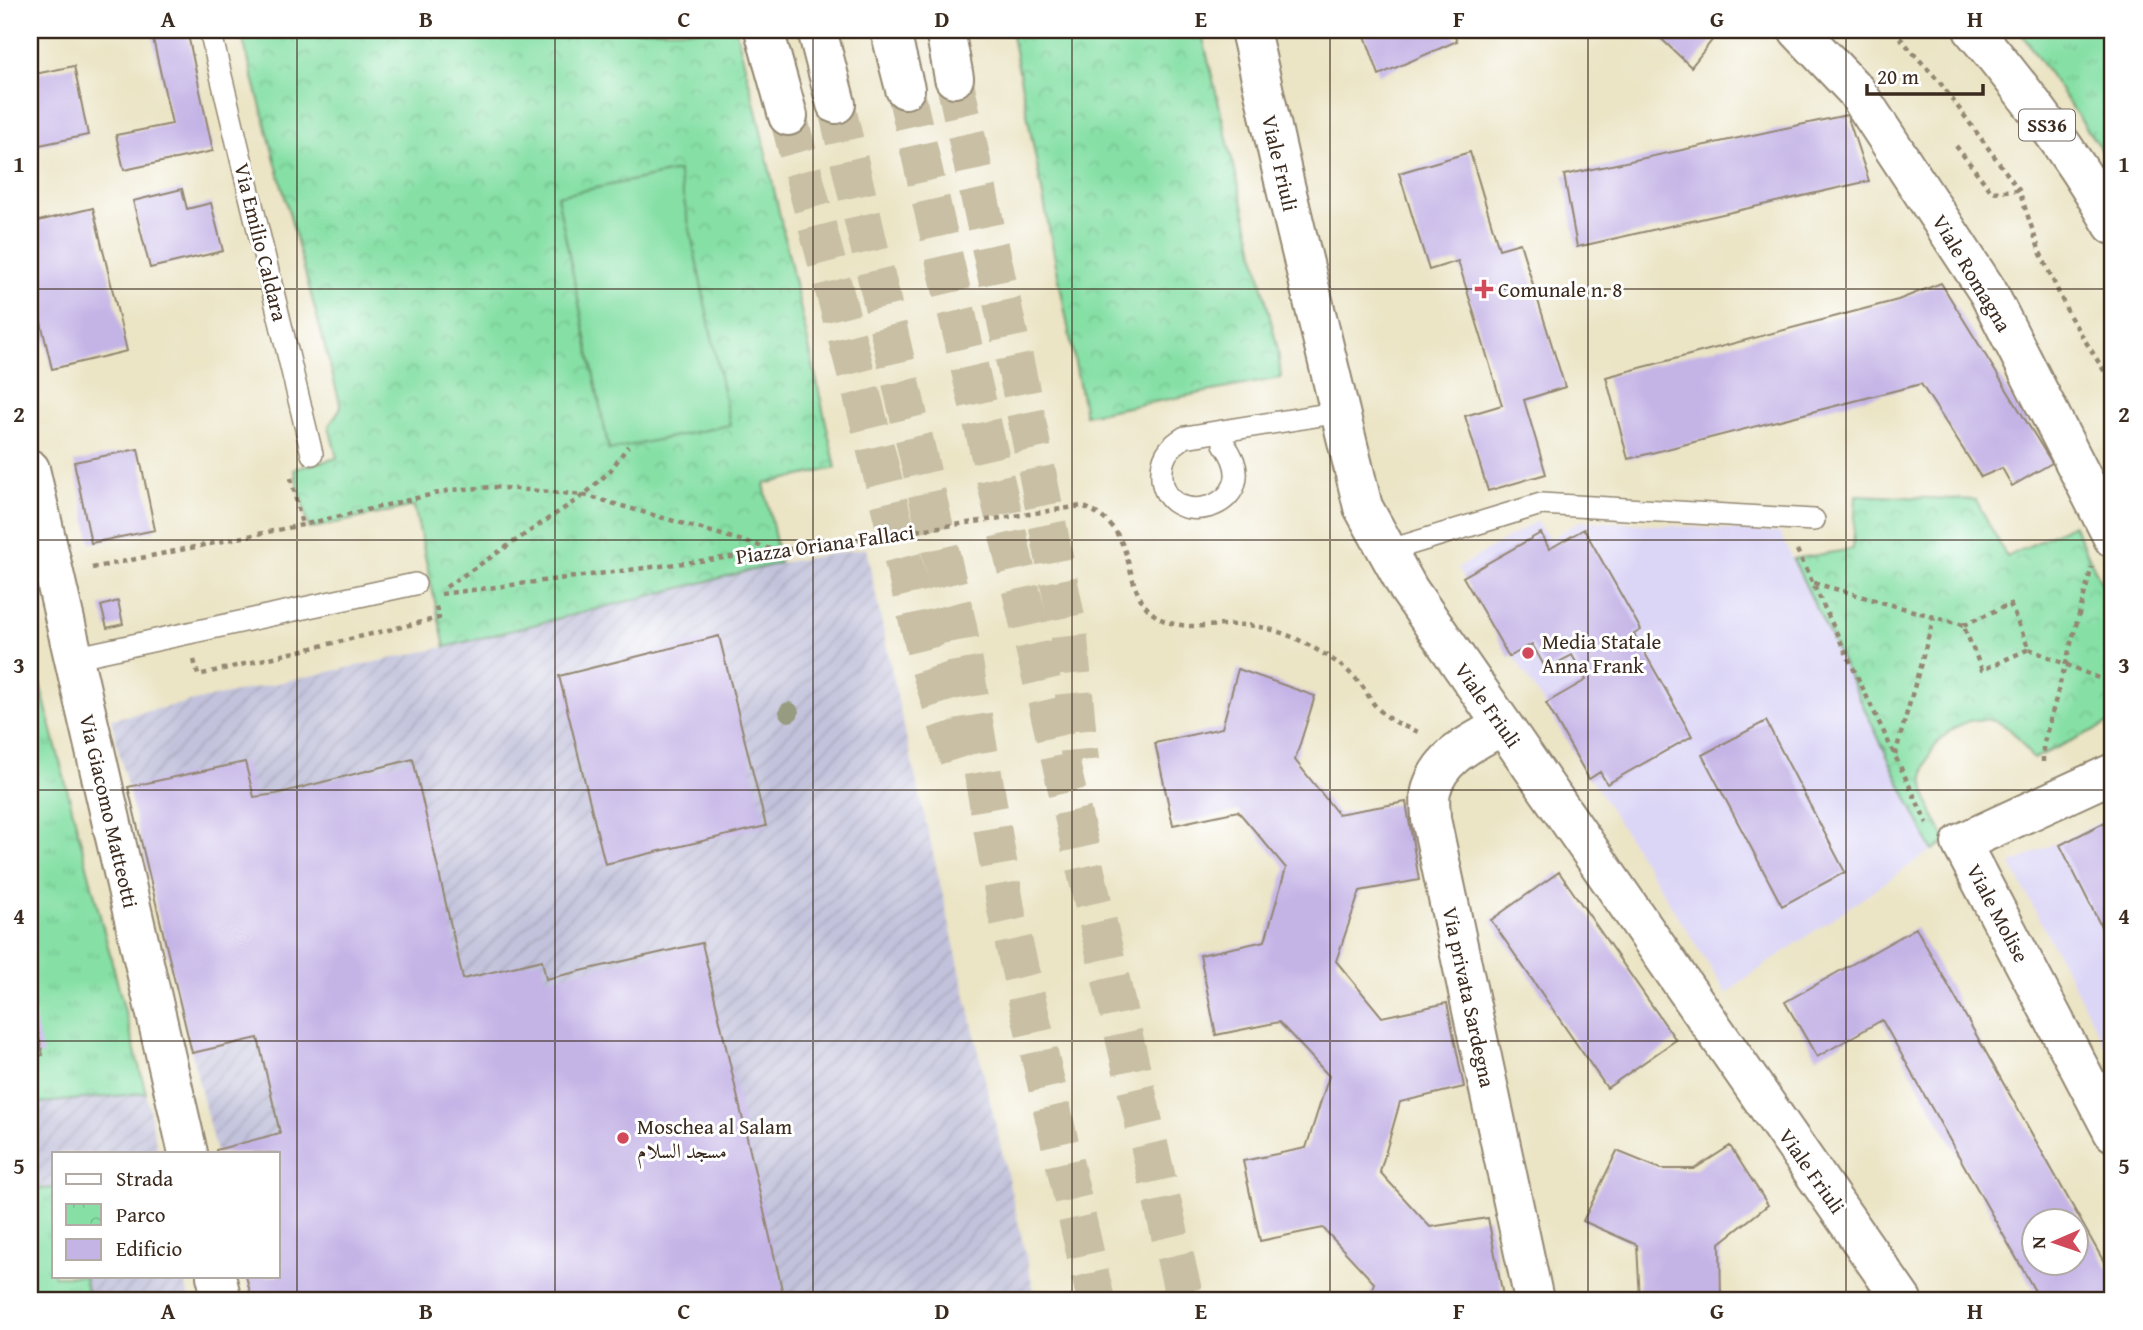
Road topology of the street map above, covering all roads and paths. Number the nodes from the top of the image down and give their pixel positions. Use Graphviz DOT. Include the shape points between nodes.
graph roads {
  1 [pos="210,30"];
  2 [pos="764,30"];
  3 [pos="817,30"];
  4 [pos="890,30"];
  5 [pos="945,30"];
  6 [pos="1250,30"];
  7 [pos="1798,30"];
  8 [pos="1893,30"];
  9 [pos="1973,30"];
  10 [pos="954,78"];
  11 [pos="905,89"];
  12 [pos="836,104"];
  13 [pos="788,116"];
  14 [pos="1956,146"];
  15 [pos="2019,190"];
  16 [pos="2113,225"];
  17 [pos="2113,386"];
  18 [pos="1340,412"];
  19 [pos="1224,444"];
  20 [pos="628,446"];
  21 [pos="312,454"];
  22 [pos="30,469"];
  23 [pos="584,495"];
  24 [pos="1782,519"];
  25 [pos="1814,520"];
  26 [pos="2109,530"];
  27 [pos="778,551"];
  28 [pos="1387,551"];
  29 [pos="54,576"];
  30 [pos="1813,582"];
  31 [pos="415,584"];
  32 [pos="433,595"];
  33 [pos="1934,617"];
  34 [pos="1963,625"];
  35 [pos="188,634"];
  36 [pos="2029,649"];
  37 [pos="73,658"];
  38 [pos="2064,664"];
  39 [pos="2113,684"];
  40 [pos="1502,726"];
  41 [pos="1428,735"];
  42 [pos="1895,755"];
  43 [pos="2113,773"];
  44 [pos="2056,799"];
  45 [pos="1931,830"];
  46 [pos="2113,1132"];
  47 [pos="188,1152"];
  48 [pos="216,1278"];
  49 [pos="222,1300"];
  50 [pos="1534,1300"];
  51 [pos="1902,1300"];
  1 -- 21 [label="lane, Via Emilio Caldara"];
  2 -- 13 [label="main road"];
  3 -- 12 [label="main road"];
  4 -- 11 [label="main road"];
  5 -- 10 [label="main road"];
  6 -- 18 [label="main road, Viale Friuli"];
  7 -- 26 [label="main road, Viale Romagna" via="1856,91 1989,292"];
  8 -- 15 [label="path" via="1941,84"];
  9 -- 16 [label="main road, SS36" via="2019,85"];
  14 -- 15 [label="path" via="1992,192"];
  15 -- 17 [label="path" via="2069,315"];
  18 -- 19 [label="lane" via="1185,437 1166,452 1162,464 1161,477 1172,499 1194,510 1217,505 1227,497 1236,465"];
  18 -- 28 [label="main road, Viale Friuli" via="1363,507"];
  20 -- 23 [label="path"];
  22 -- 29 [label="main road, Via Giacomo Matteotti"];
  23 -- 27 [label="path"];
  23 -- 29 [label="path" via="493,487 452,490"];
  23 -- 32 [label="path"];
  24 -- 25 [label="lane"];
  24 -- 28 [label="lane" via="1541,503"];
  24 -- 30 [label="path"];
  26 -- 38 [label="path"];
  27 -- 32 [label="path, Piazza Oriana Fallaci"];
  27 -- 41 [label="path, Piazza Oriana Fallaci" via="1079,507 1099,515 1114,531 1124,546 1138,596 1144,607 1162,620 1248,625 1297,639 1345,667 1386,716 1404,728"];
  28 -- 40 [label="main road, Viale Friuli"];
  29 -- 37 [label="main road, Via Giacomo Matteotti"];
  30 -- 33 [label="path"];
  30 -- 42 [label="path"];
  31 -- 35 [label="lane"];
  32 -- 35 [label="path" via="439,618 198,675"];
  33 -- 34 [label="path"];
  33 -- 42 [label="path"];
  34 -- 36 [label="path" via="1982,670"];
  34 -- 36 [label="path" via="2010,604"];
  35 -- 37 [label="lane"];
  36 -- 38 [label="path"];
  37 -- 47 [label="main road, Via Giacomo Matteotti"];
  38 -- 39 [label="path"];
  38 -- 44 [label="path" via="2043,746 2043,765"];
  40 -- 50 [label="main road, Via privata Sardegna" via="1452,756 1438,771 1430,793 1431,818"];
  40 -- 51 [label="main road, Viale Friuli"];
  42 -- 45 [label="path"];
  43 -- 44 [label="main road, Viale Molise"];
  44 -- 46 [label="main road, Viale Molise" via="1961,843"];
  48 -- 49 [label="main road"];
}
